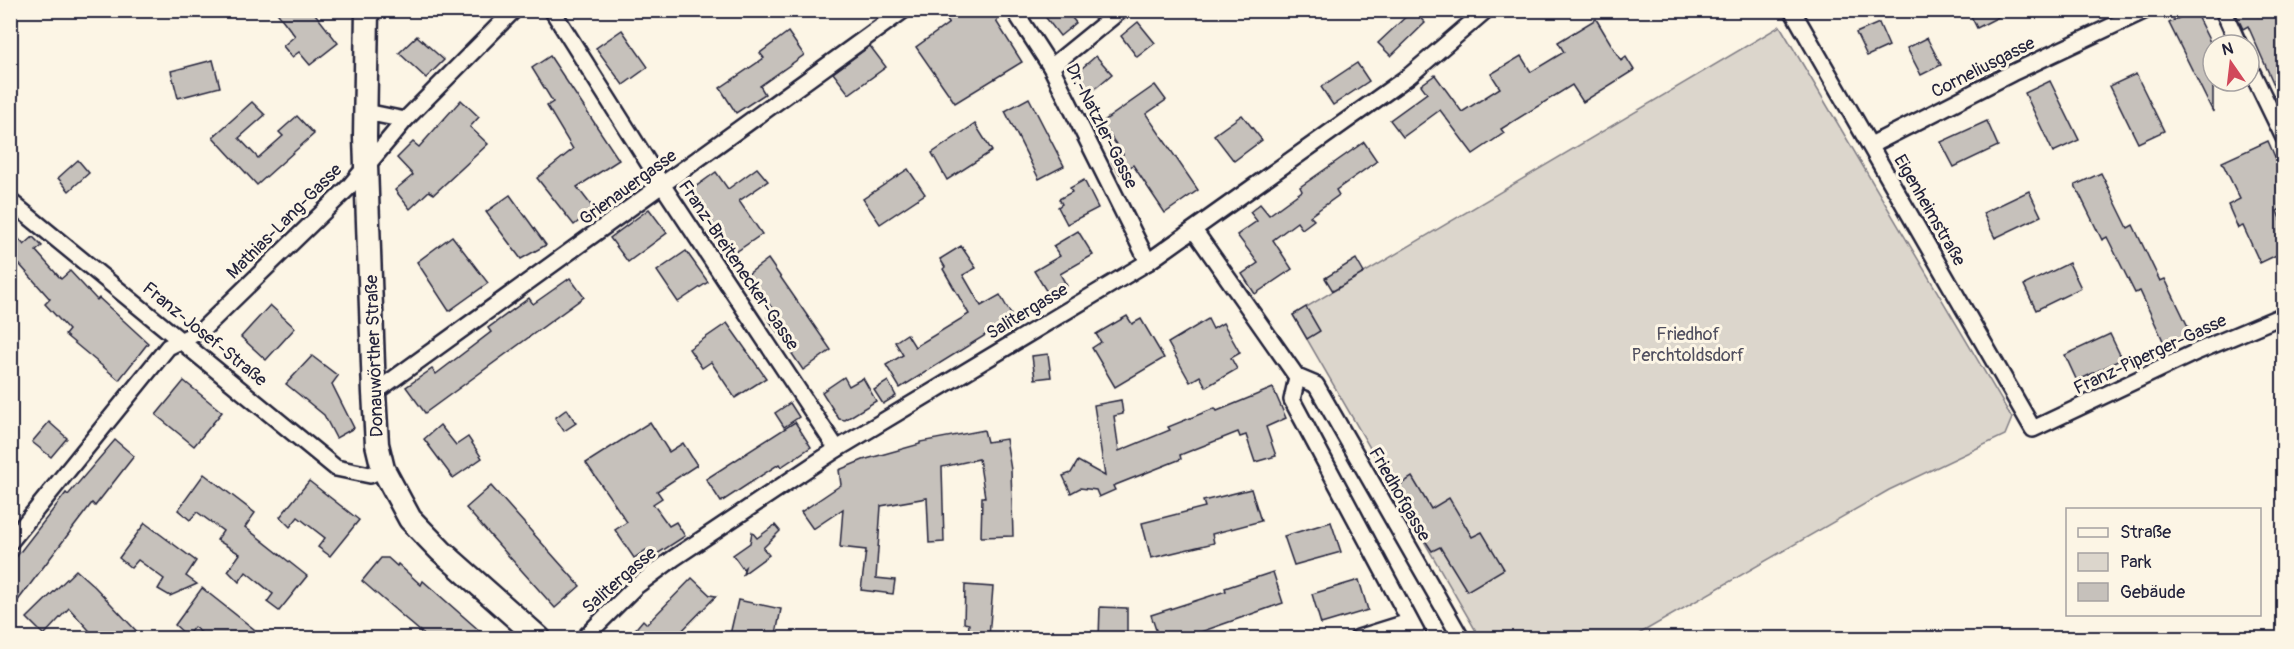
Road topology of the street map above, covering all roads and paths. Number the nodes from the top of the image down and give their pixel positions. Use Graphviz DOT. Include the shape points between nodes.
graph roads {
  1 [pos="367,10"];
  2 [pos="514,10"];
  3 [pos="552,10"];
  4 [pos="904,10"];
  5 [pos="1014,10"];
  6 [pos="1121,10"];
  7 [pos="1486,10"];
  8 [pos="1792,10"];
  9 [pos="2146,10"];
  10 [pos="2223,10"];
  11 [pos="2234,33"];
  12 [pos="1051,67"];
  13 [pos="2261,91"];
  14 [pos="366,112"];
  15 [pos="405,120"];
  16 [pos="2283,138"];
  17 [pos="1871,145"];
  18 [pos="367,163"];
  19 [pos="663,186"];
  20 [pos="10,201"];
  21 [pos="1194,230"];
  22 [pos="1148,262"];
  23 [pos="2283,315"];
  24 [pos="183,340"];
  25 [pos="1297,377"];
  26 [pos="374,393"];
  27 [pos="2033,429"];
  28 [pos="837,449"];
  29 [pos="383,470"];
  30 [pos="10,542"];
  31 [pos="1409,622"];
  32 [pos="539,639"];
  33 [pos="584,639"];
  34 [pos="1358,639"];
  35 [pos="1419,639"];
  36 [pos="1461,639"];
  1 -- 14 [label="main road, Donauwörther Straße"];
  2 -- 15 [label="street, Mathias-Lang-Gasse"];
  3 -- 19 [label="street, Franz-Breitenecker-Gasse"];
  4 -- 19 [label="street, Grienauergasse"];
  5 -- 12 [label="street, Dr.-Natzler-Gasse"];
  6 -- 12 [label="street"];
  7 -- 21 [label="street, Salitergasse" via="1409,76"];
  8 -- 17 [label="street, Eigenheimstraße"];
  9 -- 17 [label="street, Corneliusgasse"];
  10 -- 11 [label="street"];
  12 -- 22 [label="street, Dr.-Natzler-Gasse"];
  13 -- 16 [label="street"];
  14 -- 15 [label="street"];
  14 -- 18 [label="main road, Donauwörther Straße"];
  15 -- 18 [label="street, Mathias-Lang-Gasse"];
  17 -- 27 [label="street, Eigenheimstraße"];
  18 -- 24 [label="street, Mathias-Lang-Gasse" via="348,188 202,330"];
  18 -- 26 [label="main road, Donauwörther Straße"];
  19 -- 26 [label="street, Grienauergasse"];
  19 -- 28 [label="street, Franz-Breitenecker-Gasse"];
  20 -- 24 [label="street, Franz-Josef-Straße"];
  21 -- 22 [label="street, Salitergasse"];
  21 -- 25 [label="street, Friedhofgasse"];
  22 -- 28 [label="street, Salitergasse"];
  23 -- 27 [label="street, Franz-Piperger-Gasse"];
  24 -- 29 [label="street, Franz-Josef-Straße" via="336,468 370,475"];
  24 -- 30 [label="street, Mathias-Lang-Gasse" via="168,347"];
  25 -- 31 [label="street" via="1292,400"];
  25 -- 36 [label="street, Friedhofgasse" via="1316,386"];
  26 -- 29 [label="main road, Donauwörther Straße"];
  28 -- 33 [label="street, Salitergasse" via="635,587"];
  29 -- 32 [label="main road, Donauwörther Straße" via="410,519"];
  31 -- 34 [label="street"];
  31 -- 35 [label="street"];
}
